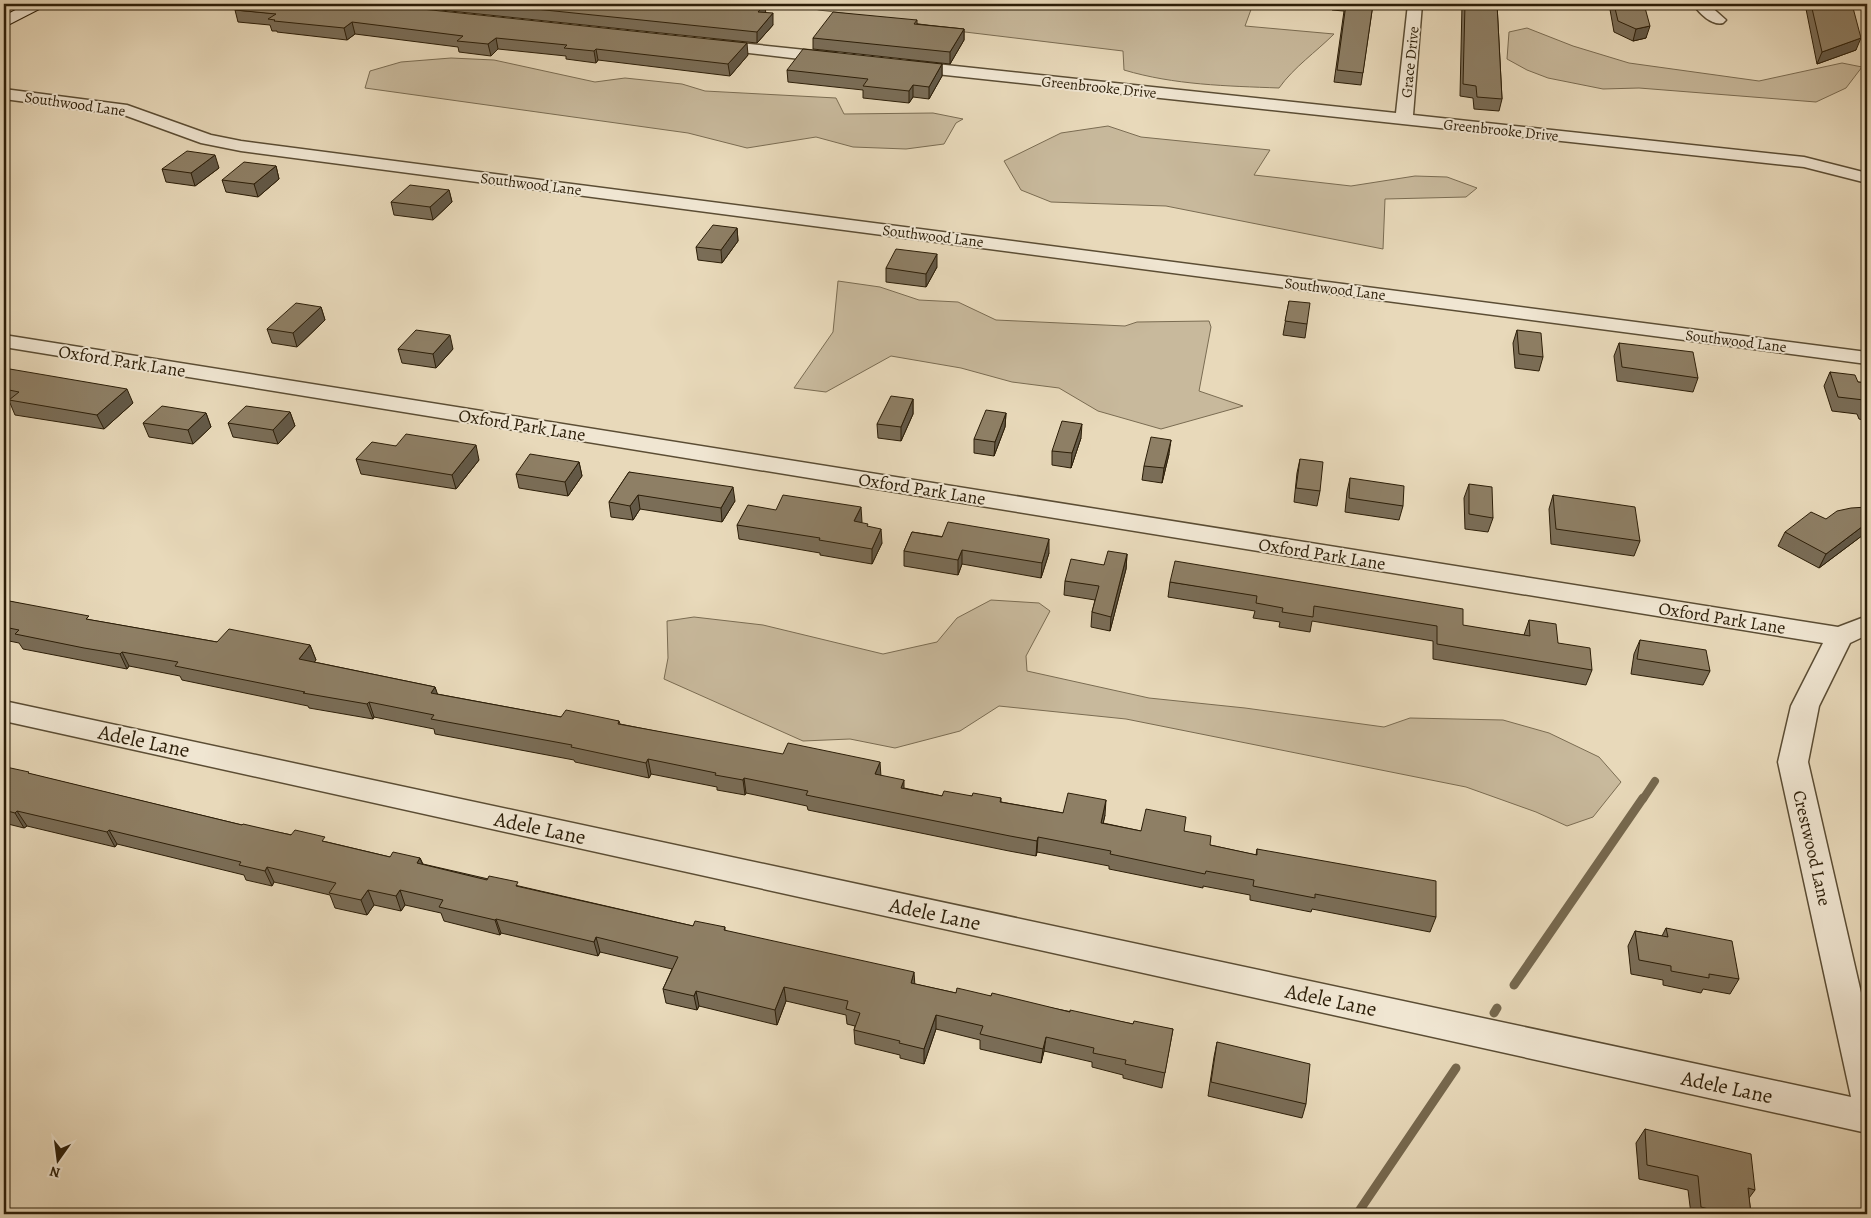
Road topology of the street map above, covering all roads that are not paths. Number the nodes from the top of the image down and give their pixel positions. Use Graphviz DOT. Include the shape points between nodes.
graph roads {
  1 [pos="38,4"];
  2 [pos="1415,4"];
  3 [pos="1700,4"];
  4 [pos="1718,20"];
  5 [pos="4,22"];
  6 [pos="694,43"];
  7 [pos="852,60"];
  8 [pos="891,64"];
  9 [pos="4,94"];
  10 [pos="1404,119"];
  11 [pos="1867,178"];
  12 [pos="4,341"];
  13 [pos="1867,358"];
  14 [pos="1854,631"];
  15 [pos="4,711"];
  16 [pos="1867,1094"];
  17 [pos="1867,1117"];
  1 -- 5 [label="street"];
  2 -- 10 [label="street, Grace Drive"];
  3 -- 4 [label="street"];
  6 -- 7 [label="street"];
  8 -- 10 [label="street, Greenbrooke Drive"];
  9 -- 13 [label="street, Southwood Lane" via="127,110 207,139 241,146"];
  10 -- 11 [label="street, Greenbrooke Drive" via="1804,162"];
  12 -- 14 [label="street, Oxford Park Lane"];
  14 -- 16 [label="street, Crestwood Lane" via="1805,706 1793,762"];
  15 -- 17 [label="street, Adele Lane"];
}
